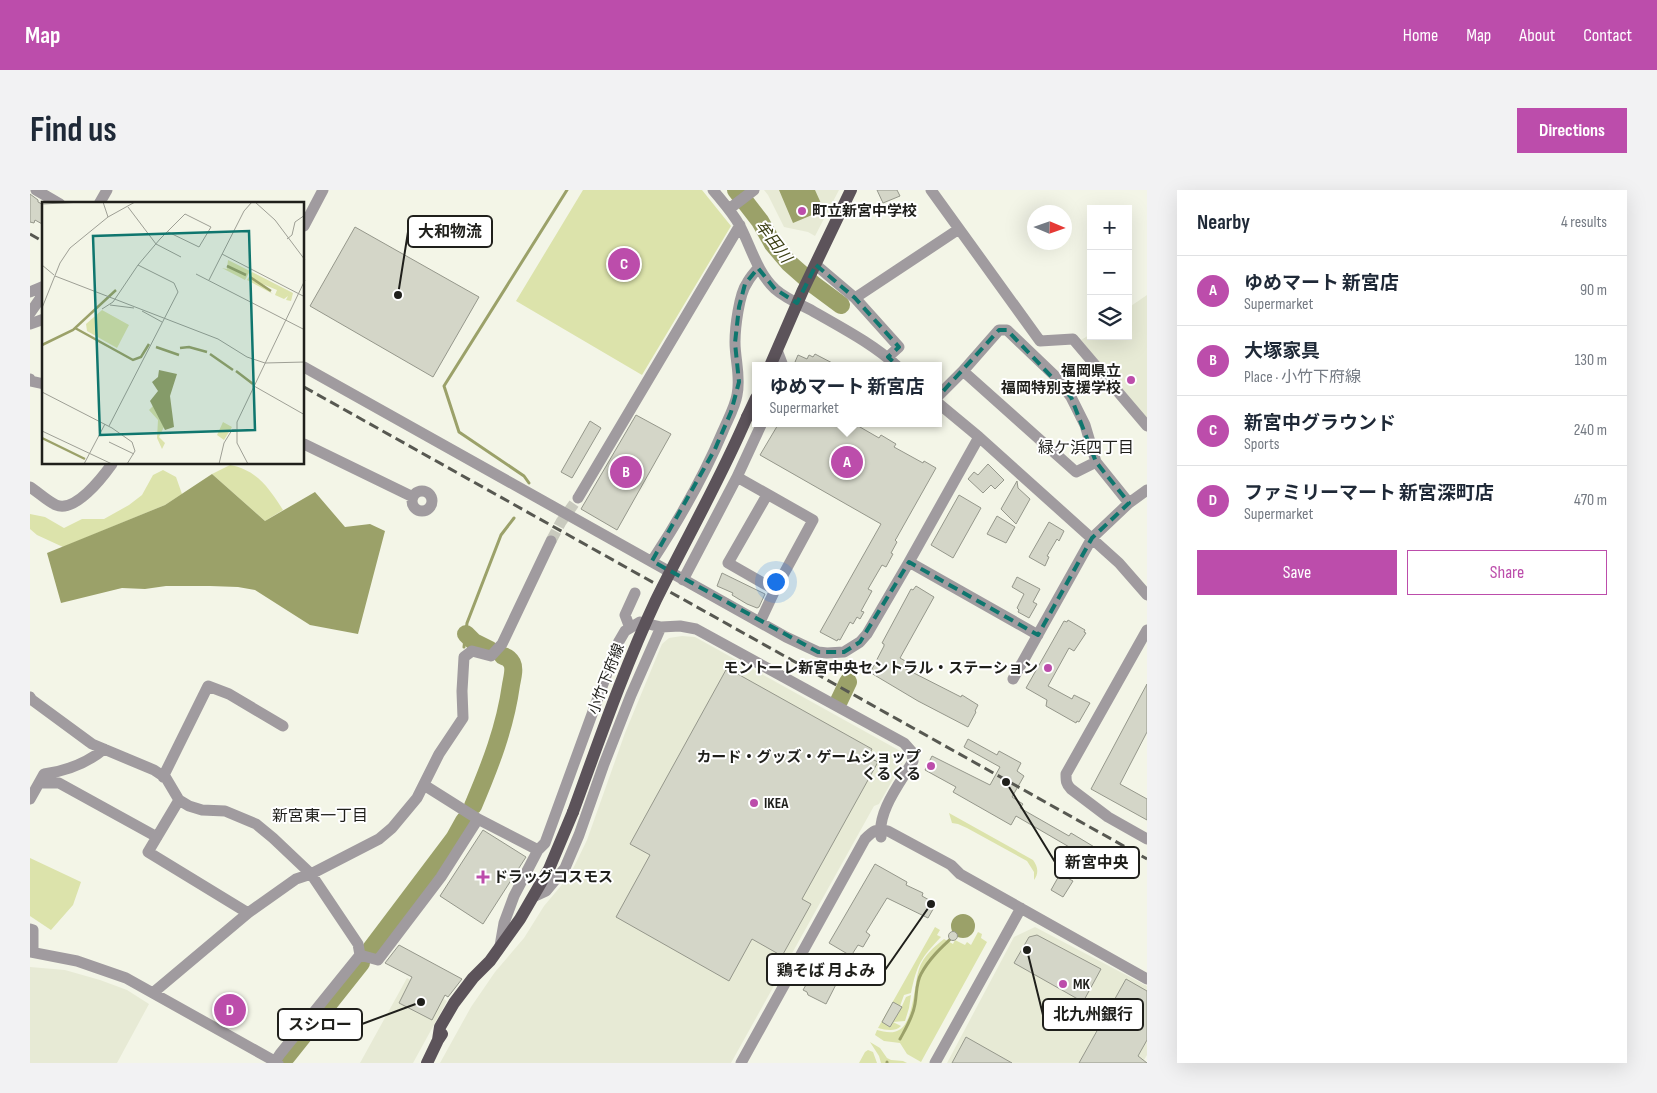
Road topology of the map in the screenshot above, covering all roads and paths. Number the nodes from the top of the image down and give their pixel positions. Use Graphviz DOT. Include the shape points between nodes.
graph roads {
  1 [pos="36,190"];
  2 [pos="107,190"];
  3 [pos="323,190"];
  4 [pos="713,190"];
  5 [pos="754,190"];
  6 [pos="851,190"];
  7 [pos="932,190"];
  8 [pos="57,202"];
  9 [pos="100,202"];
  10 [pos="729,209"];
  11 [pos="305,224"];
  12 [pos="740,225"];
  13 [pos="959,229"];
  14 [pos="758,268"];
  15 [pos="814,268"];
  16 [pos="42,287"];
  17 [pos="30,292"];
  18 [pos="42,296"];
  19 [pos="855,298"];
  20 [pos="797,303"];
  21 [pos="30,313"];
  22 [pos="42,320"];
  23 [pos="30,324"];
  24 [pos="777,350"];
  25 [pos="888,357"];
  26 [pos="772,362"];
  27 [pos="782,362"];
  28 [pos="893,362"];
  29 [pos="305,368"];
  30 [pos="963,370"];
  31 [pos="30,379"];
  32 [pos="42,383"];
  33 [pos="942,392"];
  34 [pos="752,406"];
  35 [pos="942,406"];
  36 [pos="1147,426"];
  37 [pos="760,427"];
  38 [pos="979,437"];
  39 [pos="305,444"];
  40 [pos="1096,462"];
  41 [pos="111,465"];
  42 [pos="737,477"];
  43 [pos="30,487"];
  44 [pos="1147,490"];
  45 [pos="767,495"];
  46 [pos="413,497"];
  47 [pos="578,498"];
  48 [pos="1129,503"];
  49 [pos="1092,538"];
  50 [pos="551,541"];
  51 [pos="652,561"];
  52 [pos="909,562"];
  53 [pos="683,580"];
  54 [pos="776,590"];
  55 [pos="635,593"];
  56 [pos="1147,596"];
  57 [pos="760,622"];
  58 [pos="661,627"];
  59 [pos="630,628"];
  60 [pos="1147,630"];
  61 [pos="1038,635"];
  62 [pos="1013,679"];
  63 [pos="30,696"];
  64 [pos="283,726"];
  65 [pos="104,749"];
  66 [pos="164,777"];
  67 [pos="39,783"];
  68 [pos="424,785"];
  69 [pos="30,799"];
  70 [pos="179,800"];
  71 [pos="478,819"];
  72 [pos="881,833"];
  73 [pos="157,837"];
  74 [pos="1147,839"];
  75 [pos="538,850"];
  76 [pos="311,874"];
  77 [pos="533,898"];
  78 [pos="1021,908"];
  79 [pos="248,913"];
  80 [pos="30,928"];
  81 [pos="500,948"];
  82 [pos="32,952"];
  83 [pos="360,954"];
  84 [pos="1147,979"];
  85 [pos="154,992"];
  86 [pos="276,1062"];
  87 [pos="427,1063"];
  88 [pos="741,1063"];
  89 [pos="749,1063"];
  90 [pos="935,1063"];
  1 -- 8 [label="street"];
  2 -- 9 [label="street"];
  3 -- 11 [label="street"];
  4 -- 10 [label="street"];
  5 -- 10 [label="street"];
  6 -- 15 [label="main road"];
  7 -- 13 [label="street"];
  10 -- 12 [label="street"];
  12 -- 14 [label="street"];
  12 -- 47 [label="street"];
  13 -- 19 [label="street"];
  13 -- 36 [label="street" via="1040,341 1073,339"];
  14 -- 20 [label="street" via="775,289"];
  14 -- 51 [label="street" via="745,284 739,307 735,343 739,382 737,396 715,449"];
  15 -- 19 [label="street"];
  15 -- 20 [label="main road"];
  16 -- 17 [label="street"];
  18 -- 21 [label="street"];
  19 -- 25 [label="street" via="898,347"];
  20 -- 24 [label="main road"];
  20 -- 25 [label="street"];
  22 -- 23 [label="street"];
  24 -- 26 [label="main road"];
  24 -- 27 [label="street"];
  25 -- 28 [label="street"];
  29 -- 51 [label="street"];
  30 -- 33 [label="street"];
  30 -- 40 [label="street" via="1076,472"];
  30 -- 40 [label="street" via="999,330 1007,330 1071,397 1085,425"];
  31 -- 32 [label="street"];
  34 -- 77 [label="main road, 小竹下府線, bridge" via="656,602 625,672 573,812"];
  35 -- 38 [label="street"];
  37 -- 42 [label="street"];
  38 -- 49 [label="street"];
  38 -- 52 [label="street"];
  39 -- 46 [label="street"];
  40 -- 48 [label="street"];
  41 -- 43 [label="street" via="96,484 66,506 56,505"];
  42 -- 45 [label="street"];
  42 -- 53 [label="street"];
  44 -- 48 [label="street"];
  45 -- 54 [label="street" via="813,520"];
  45 -- 54 [label="street" via="728,563"];
  48 -- 49 [label="street"];
  49 -- 56 [label="street" via="1119,562"];
  49 -- 61 [label="street"];
  50 -- 68 [label="street" via="502,644 491,656 472,651 464,656 463,718 439,754"];
  51 -- 53 [label="street"];
  52 -- 57 [label="street" via="867,634 844,652 818,652"];
  52 -- 61 [label="street"];
  53 -- 57 [label="street"];
  54 -- 57 [label="street"];
  55 -- 59 [label="street" via="625,615"];
  58 -- 59 [label="street" via="640,622"];
  58 -- 72 [label="street" via="696,629 904,743 912,752 913,761 883,814"];
  58 -- 77 [label="street" via="631,695 565,868 546,891"];
  59 -- 75 [label="street" via="618,643 556,815"];
  60 -- 74 [label="street" via="1068,771 1066,780 1071,789 1108,817"];
  61 -- 62 [label="street"];
  63 -- 65 [label="street" via="92,744"];
  64 -- 66 [label="street" via="229,694 208,686"];
  65 -- 66 [label="street"];
  65 -- 67 [label="street" via="73,768 44,774"];
  66 -- 70 [label="street"];
  67 -- 69 [label="street"];
  67 -- 73 [label="street" via="59,783"];
  68 -- 71 [label="street"];
  68 -- 76 [label="street" via="392,828 379,839"];
  70 -- 73 [label="street"];
  70 -- 76 [label="street" via="202,810 225,811 256,824"];
  71 -- 75 [label="street"];
  71 -- 83 [label="street" via="441,877 378,960"];
  72 -- 78 [label="street" via="894,834"];
  72 -- 88 [label="street" via="872,832 865,839"];
  72 -- 89 [label="street" via="866,847"];
  73 -- 79 [label="street" via="148,852"];
  75 -- 81 [label="street" via="514,896 504,923"];
  76 -- 79 [label="street" via="296,878"];
  76 -- 83 [label="street" via="358,944"];
  77 -- 81 [label="main road, 小竹下府線"];
  78 -- 84 [label="street"];
  78 -- 90 [label="street"];
  79 -- 85 [label="street"];
  80 -- 82 [label="street" via="33,930"];
  81 -- 87 [label="main road, 小竹下府線" via="483,969"];
  82 -- 85 [label="street" via="77,961 126,978"];
  83 -- 86 [label="street"];
  85 -- 86 [label="street"];
}
